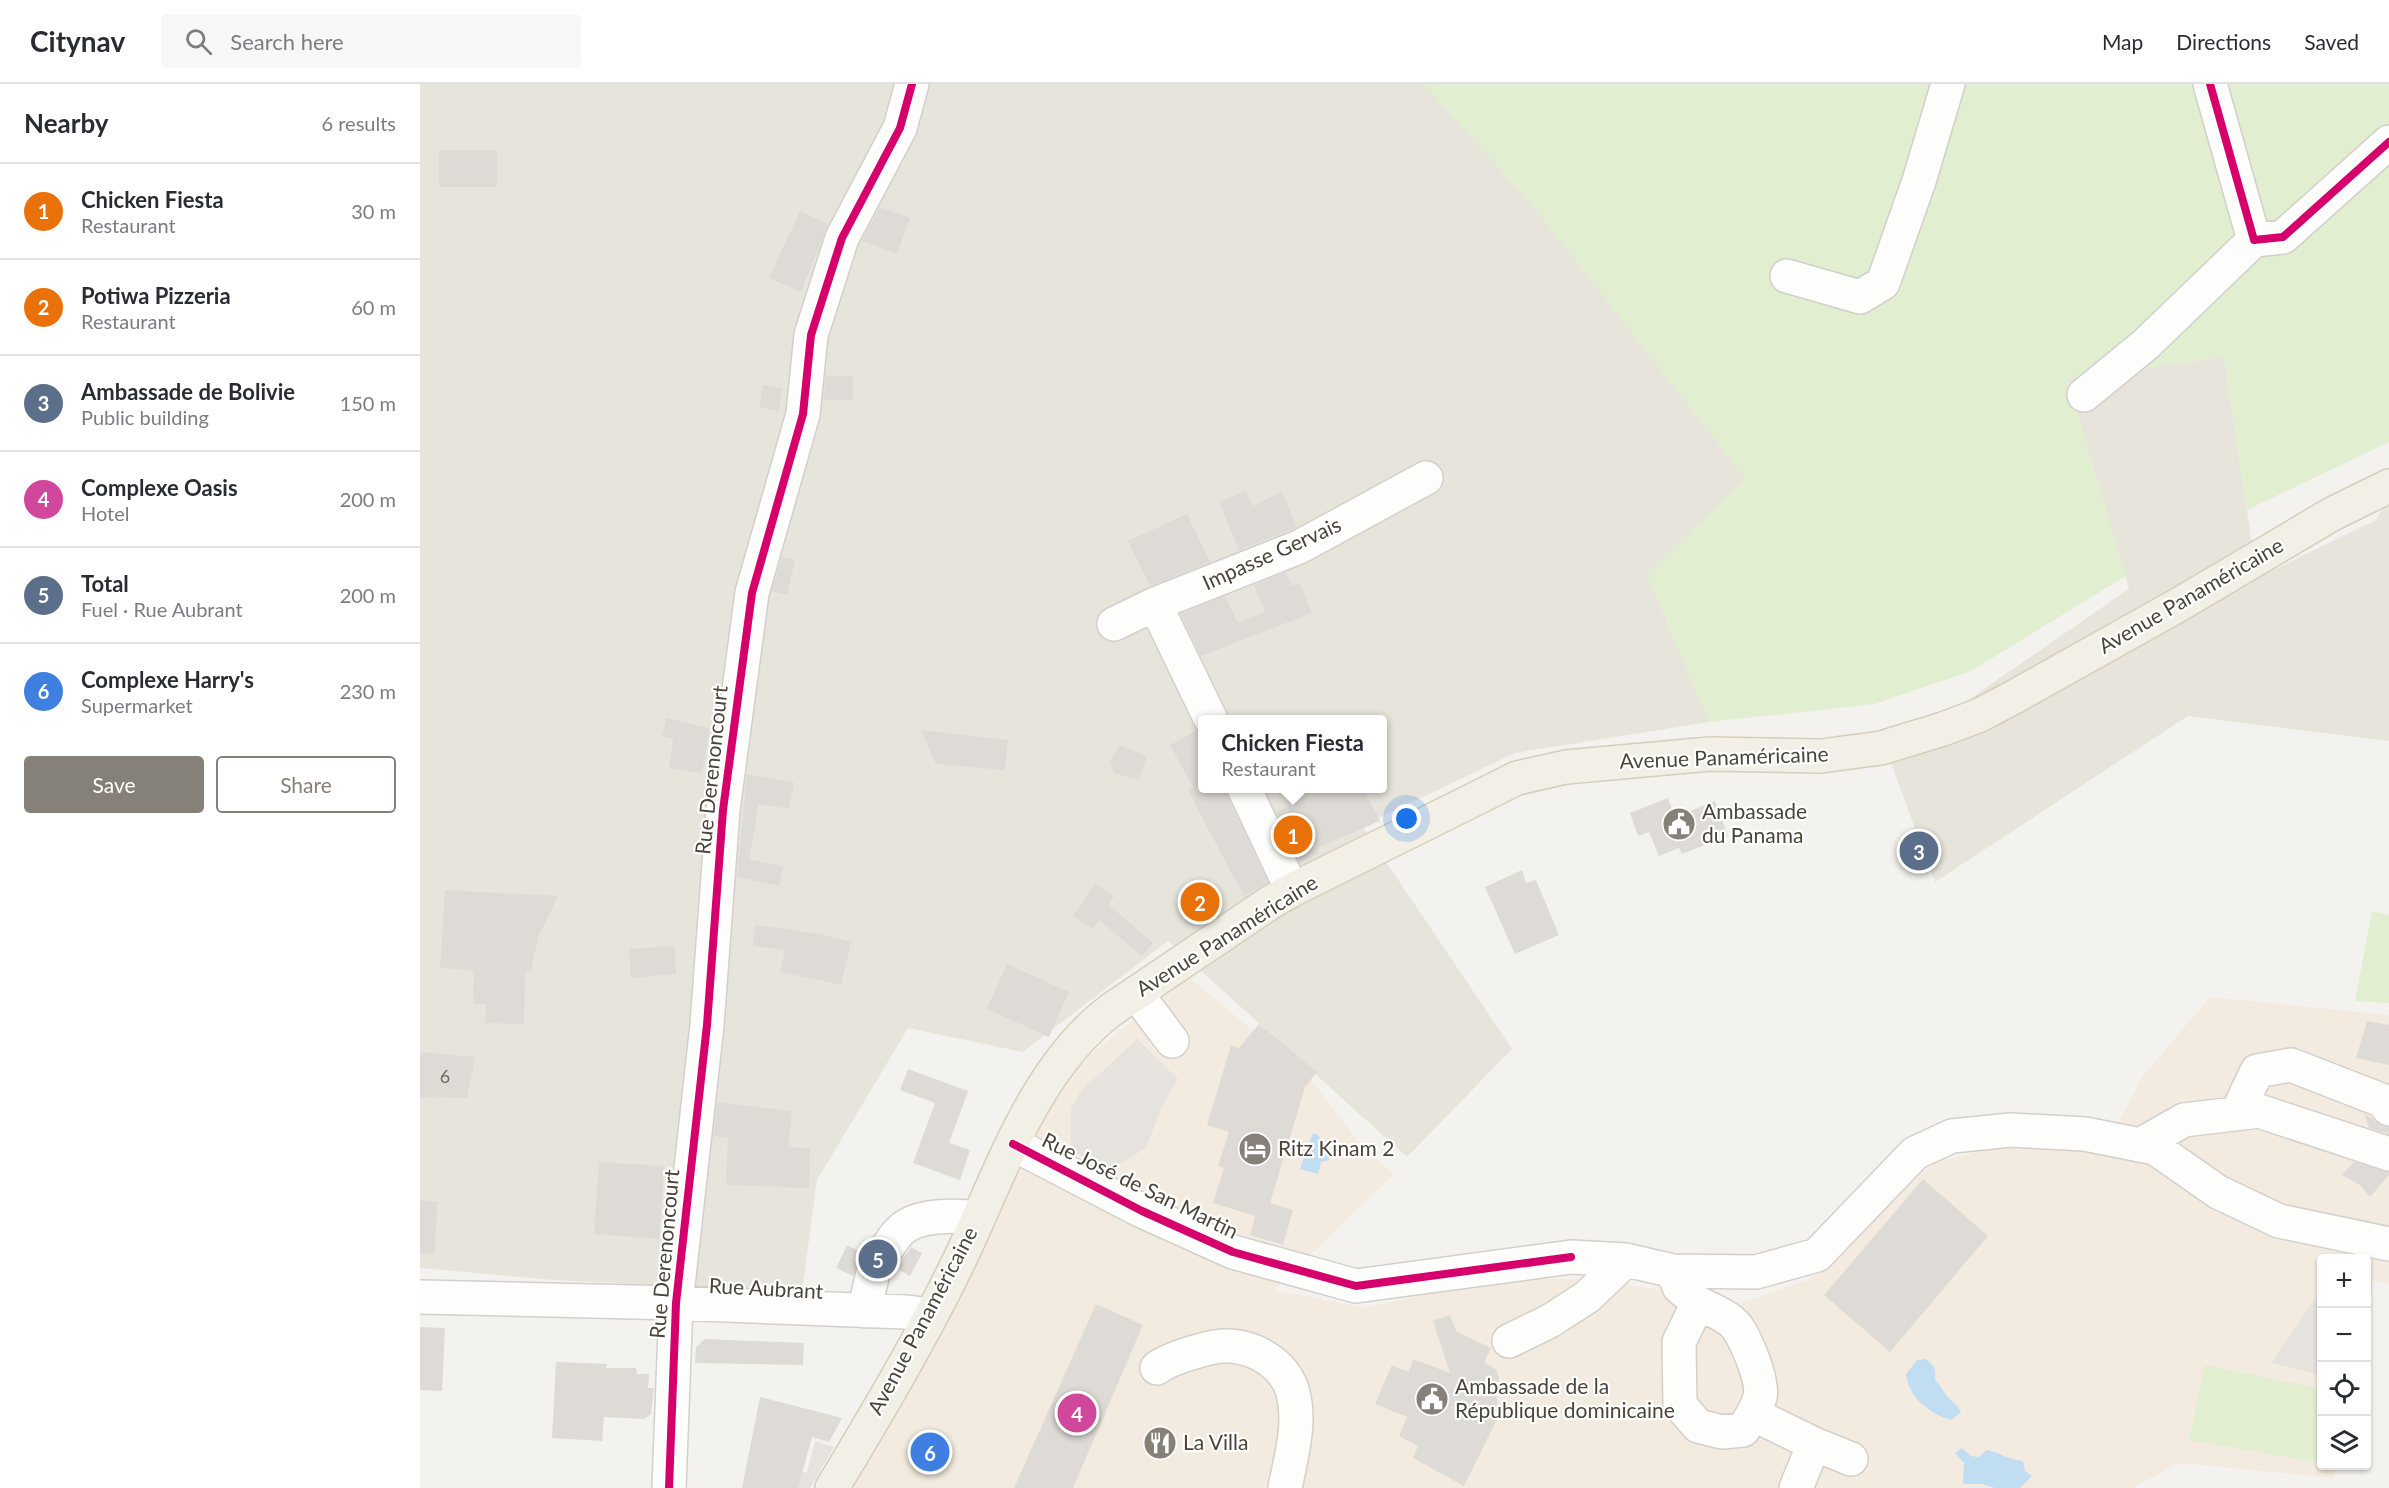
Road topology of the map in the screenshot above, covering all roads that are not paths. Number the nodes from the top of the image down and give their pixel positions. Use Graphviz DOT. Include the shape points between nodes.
graph roads {
  1 [pos="912,84"];
  2 [pos="1948,84"];
  3 [pos="2210,84"];
  4 [pos="2389,142"];
  5 [pos="2254,240"];
  6 [pos="1787,276"];
  7 [pos="2084,395"];
  8 [pos="1426,477"];
  9 [pos="2389,486"];
  10 [pos="1155,604"];
  11 [pos="1114,624"];
  12 [pos="1208,715"];
  13 [pos="1246,793"];
  14 [pos="1292,890"];
  15 [pos="1136,993"];
  16 [pos="1172,1041"];
  17 [pos="2389,1109"];
  18 [pos="2237,1113"];
  19 [pos="1013,1144"];
  20 [pos="2140,1145"];
  21 [pos="2389,1154"];
  22 [pos="978,1218"];
  23 [pos="2389,1244"];
  24 [pos="1626,1260"];
  25 [pos="1673,1271"];
  26 [pos="420,1297"];
  27 [pos="676,1303"];
  28 [pos="1698,1303"];
  29 [pos="864,1311"];
  30 [pos="931,1315"];
  31 [pos="1509,1341"];
  32 [pos="1157,1368"];
  33 [pos="1753,1414"];
  34 [pos="1814,1444"];
  35 [pos="1851,1459"];
  36 [pos="669,1488"];
  37 [pos="832,1488"];
  38 [pos="1285,1488"];
  39 [pos="1796,1488"];
  1 -- 27 [label="street, Rue Derenoncourt" via="900,128 842,238 811,335 803,414 752,593 723,810 707,1025"];
  2 -- 6 [label="street" via="1883,283 1860,297"];
  3 -- 5 [label="street"];
  4 -- 5 [label="street" via="2283,237"];
  5 -- 7 [label="street" via="2146,344"];
  8 -- 10 [label="street, Impasse Gervais" via="1299,547"];
  9 -- 14 [label="main road, Avenue Panaméricaine" via="2332,513 2014,697 1943,729 1881,748 1839,754 1710,754 1624,760 1517,778"];
  10 -- 11 [label="street, Impasse Gervais"];
  10 -- 12 [label="street"];
  13 -- 14 [label="street"];
  14 -- 15 [label="main road, Avenue Panaméricaine"];
  15 -- 16 [label="street"];
  15 -- 19 [label="main road, Avenue Panaméricaine" via="1093,1024 1063,1056"];
  17 -- 18 [label="street" via="2381,1100 2290,1065 2257,1071"];
  18 -- 20 [label="street" via="2184,1120"];
  18 -- 21 [label="street" via="2259,1111"];
  19 -- 22 [label="main road, Avenue Panaméricaine"];
  19 -- 24 [label="street, Rue José de San Martin" via="1132,1206 1233,1252 1356,1286 1571,1257"];
  20 -- 23 [label="street, Rue José de San Martin" via="2155,1148 2218,1192 2279,1221"];
  20 -- 25 [label="street, Rue José de San Martin" via="2085,1134 2011,1130 1952,1136 1915,1153 1817,1255 1756,1272"];
  22 -- 29 [label="street" via="943,1216 901,1229 879,1261"];
  22 -- 30 [label="main road, Avenue Panaméricaine"];
  24 -- 25 [label="street, Rue José de San Martin"];
  24 -- 31 [label="street" via="1587,1297"];
  25 -- 28 [label="street" via="1679,1287"];
  26 -- 27 [label="street, Rue Aubrant"];
  27 -- 29 [label="street, Rue Aubrant"];
  27 -- 36 [label="street, Rue Derenoncourt"];
  28 -- 33 [label="street" via="1736,1326 1757,1370 1761,1394"];
  28 -- 33 [label="street" via="1679,1342 1680,1405 1698,1426 1722,1432 1743,1430"];
  29 -- 30 [label="street, Rue Aubrant"];
  30 -- 37 [label="main road, Avenue Panaméricaine"];
  32 -- 38 [label="street" via="1179,1356 1230,1345 1263,1355 1281,1370 1293,1392 1296,1434"];
  33 -- 34 [label="street"];
  34 -- 35 [label="street"];
  34 -- 39 [label="street"];
}
